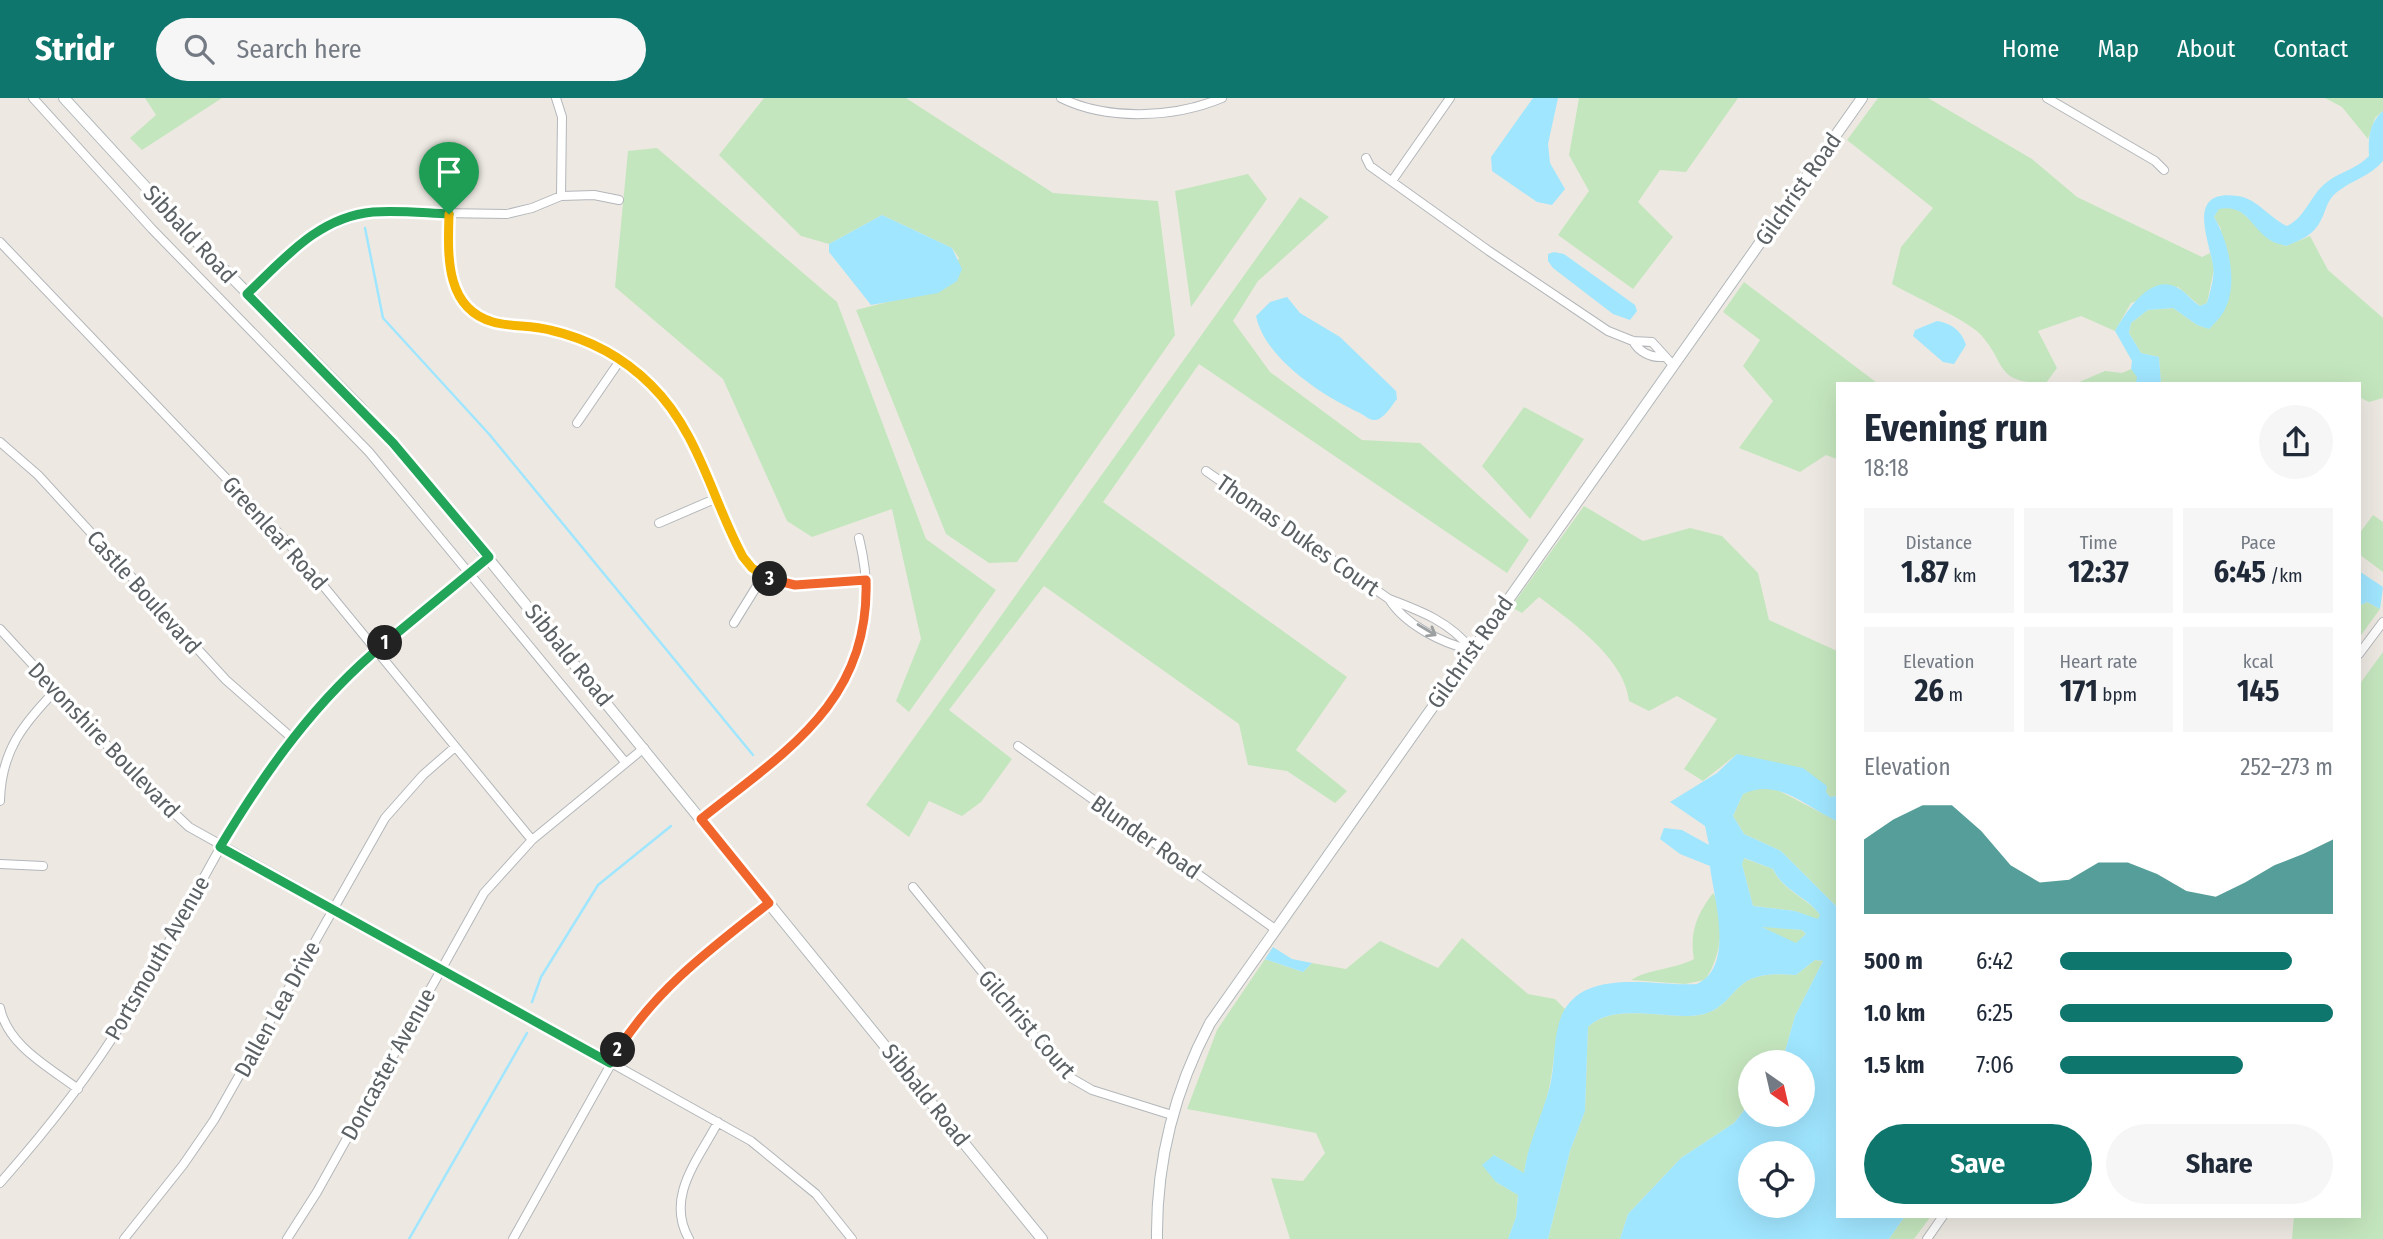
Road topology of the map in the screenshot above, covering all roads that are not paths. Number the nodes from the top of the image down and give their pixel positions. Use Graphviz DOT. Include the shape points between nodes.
graph roads {
  1 [pos="33,98"];
  2 [pos="64,98"];
  3 [pos="556,98"];
  4 [pos="1061,98"];
  5 [pos="1222,98"];
  6 [pos="1450,98"];
  7 [pos="1862,98"];
  8 [pos="2047,98"];
  9 [pos="1366,158"];
  10 [pos="2164,170"];
  11 [pos="1392,181"];
  12 [pos="561,196"];
  13 [pos="619,200"];
  14 [pos="449,214"];
  15 [pos="0,242"];
  16 [pos="247,294"];
  17 [pos="621,359"];
  18 [pos="1673,365"];
  19 [pos="577,423"];
  20 [pos="0,442"];
  21 [pos="1206,471"];
  22 [pos="717,498"];
  23 [pos="659,523"];
  24 [pos="859,538"];
  25 [pos="489,557"];
  26 [pos="471,573"];
  27 [pos="763,576"];
  28 [pos="866,580"];
  29 [pos="1389,599"];
  30 [pos="2383,622"];
  31 [pos="734,623"];
  32 [pos="0,629"];
  33 [pos="377,650"];
  34 [pos="1472,650"];
  35 [pos="2361,651"];
  36 [pos="56,691"];
  37 [pos="292,738"];
  38 [pos="1018,746"];
  39 [pos="455,747"];
  40 [pos="643,748"];
  41 [pos="625,762"];
  42 [pos="0,801"];
  43 [pos="701,819"];
  44 [pos="532,840"];
  45 [pos="220,847"];
  46 [pos="0,864"];
  47 [pos="43,866"];
  48 [pos="913,887"];
  49 [pos="769,903"];
  50 [pos="332,909"];
  51 [pos="1275,929"];
  52 [pos="441,968"];
  53 [pos="0,1008"];
  54 [pos="610,1063"];
  55 [pos="78,1089"];
  56 [pos="1172,1115"];
  57 [pos="718,1122"];
  58 [pos="0,1183"];
  59 [pos="1942,1218"];
  60 [pos="124,1239"];
  61 [pos="287,1239"];
  62 [pos="513,1239"];
  63 [pos="689,1239"];
  64 [pos="852,1239"];
  65 [pos="1042,1239"];
  66 [pos="1157,1239"];
  67 [pos="1927,1239"];
  1 -- 26 [label="street" via="152,229 369,452"];
  2 -- 16 [label="street, Sibbald Road"];
  3 -- 12 [label="street" via="562,117"];
  4 -- 5 [label="street" via="1100,110 1156,113"];
  6 -- 11 [label="street"];
  7 -- 18 [label="street, Gilchrist Road"];
  8 -- 10 [label="street"];
  9 -- 11 [label="street"];
  11 -- 18 [label="street" via="1608,331 1633,341 1652,342"];
  12 -- 13 [label="street"];
  12 -- 14 [label="street" via="520,212"];
  14 -- 16 [label="street" via="373,212 333,223 302,241"];
  14 -- 17 [label="street" via="450,274 471,310 492,322 572,336"];
  15 -- 33 [label="street, Greenleaf Road" via="289,544"];
  16 -- 25 [label="street, Sibbald Road" via="393,443"];
  17 -- 19 [label="street"];
  17 -- 22 [label="street" via="669,405"];
  18 -- 34 [label="street, Gilchrist Road"];
  20 -- 37 [label="street, Castle Boulevard" via="38,475 234,689"];
  21 -- 29 [label="street, Thomas Dukes Court"];
  22 -- 23 [label="street"];
  22 -- 27 [label="street" via="743,557"];
  24 -- 28 [label="street"];
  25 -- 26 [label="street, Portsmouth Avenue"];
  25 -- 40 [label="street, Sibbald Road"];
  26 -- 33 [label="street, Portsmouth Avenue"];
  26 -- 41 [label="street"];
  27 -- 28 [label="street" via="795,585"];
  27 -- 31 [label="street"];
  28 -- 43 [label="street" via="863,633 851,671 832,704 797,742"];
  29 -- 34 [label="street, Thomas Dukes Court" via="1444,624"];
  29 -- 34 [label="street, Thomas Dukes Court, one-way" via="1408,620 1454,646"];
  30 -- 35 [label="street"];
  32 -- 36 [label="street, Devonshire Boulevard"];
  33 -- 37 [label="street, Portsmouth Avenue"];
  33 -- 39 [label="street, Greenleaf Road"];
  34 -- 51 [label="street, Gilchrist Road"];
  36 -- 42 [label="street" via="26,721 12,743 3,766"];
  36 -- 45 [label="street, Devonshire Boulevard" via="162,804"];
  37 -- 45 [label="street, Portsmouth Avenue"];
  38 -- 51 [label="street, Blunder Road"];
  39 -- 44 [label="street, Greenleaf Road"];
  39 -- 50 [label="street, Dallen Lea Drive" via="385,818"];
  40 -- 41 [label="street, Doncaster Avenue"];
  40 -- 43 [label="street, Sibbald Road"];
  41 -- 44 [label="street, Doncaster Avenue"];
  43 -- 49 [label="street, Sibbald Road"];
  44 -- 52 [label="street, Doncaster Avenue" via="484,893"];
  45 -- 50 [label="street, Devonshire Boulevard"];
  45 -- 55 [label="street, Portsmouth Avenue" via="126,1018"];
  46 -- 47 [label="street"];
  48 -- 56 [label="street, Gilchrist Court" via="1066,1075 1092,1090"];
  49 -- 54 [label="street" via="667,987 636,1022"];
  49 -- 65 [label="street, Sibbald Road"];
  50 -- 52 [label="street, Devonshire Boulevard"];
  50 -- 60 [label="street, Dallen Lea Drive" via="214,1120"];
  51 -- 56 [label="street, Gilchrist Road" via="1210,1023"];
  52 -- 54 [label="street, Devonshire Boulevard"];
  52 -- 61 [label="street, Doncaster Avenue"];
  53 -- 55 [label="street" via="22,1046"];
  54 -- 57 [label="street, Devonshire Boulevard"];
  54 -- 62 [label="street"];
  55 -- 58 [label="street, Portsmouth Avenue"];
  56 -- 66 [label="street, Gilchrist Road" via="1159,1184"];
  57 -- 63 [label="street" via="679,1198 682,1226"];
  57 -- 64 [label="street, Devonshire Boulevard" via="784,1166 816,1194"];
  59 -- 67 [label="street"];
}
